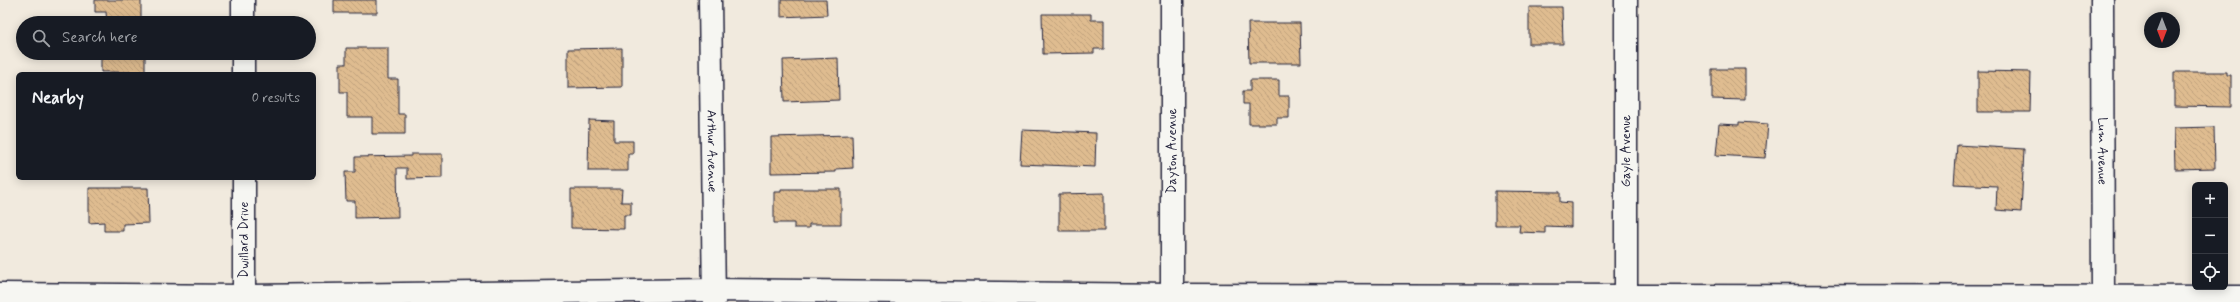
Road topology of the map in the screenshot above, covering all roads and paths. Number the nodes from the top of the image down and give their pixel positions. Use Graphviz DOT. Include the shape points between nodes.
graph roads {
  1 [pos="243,0"];
  2 [pos="710,0"];
  3 [pos="1172,0"];
  4 [pos="1626,0"];
  5 [pos="2102,0"];
  6 [pos="243,16"];
  7 [pos="243,60"];
  8 [pos="243,72"];
  9 [pos="244,180"];
  10 [pos="0,294"];
  11 [pos="714,296"];
  12 [pos="2240,297"];
  13 [pos="244,299"];
  14 [pos="1172,299"];
  15 [pos="1625,299"];
  16 [pos="2103,299"];
  1 -- 6 [label="street"];
  2 -- 11 [label="street, Arthur Avenue"];
  3 -- 14 [label="street, Dayton Avenue"];
  4 -- 15 [label="street, Gayle Avenue"];
  5 -- 16 [label="street, Lum Avenue"];
  7 -- 8 [label="street"];
  9 -- 13 [label="street, Dwillard Drive"];
  10 -- 13 [label="street"];
  11 -- 13 [label="street"];
  11 -- 14 [label="street"];
  12 -- 16 [label="street"];
  14 -- 15 [label="street"];
  15 -- 16 [label="street"];
}
